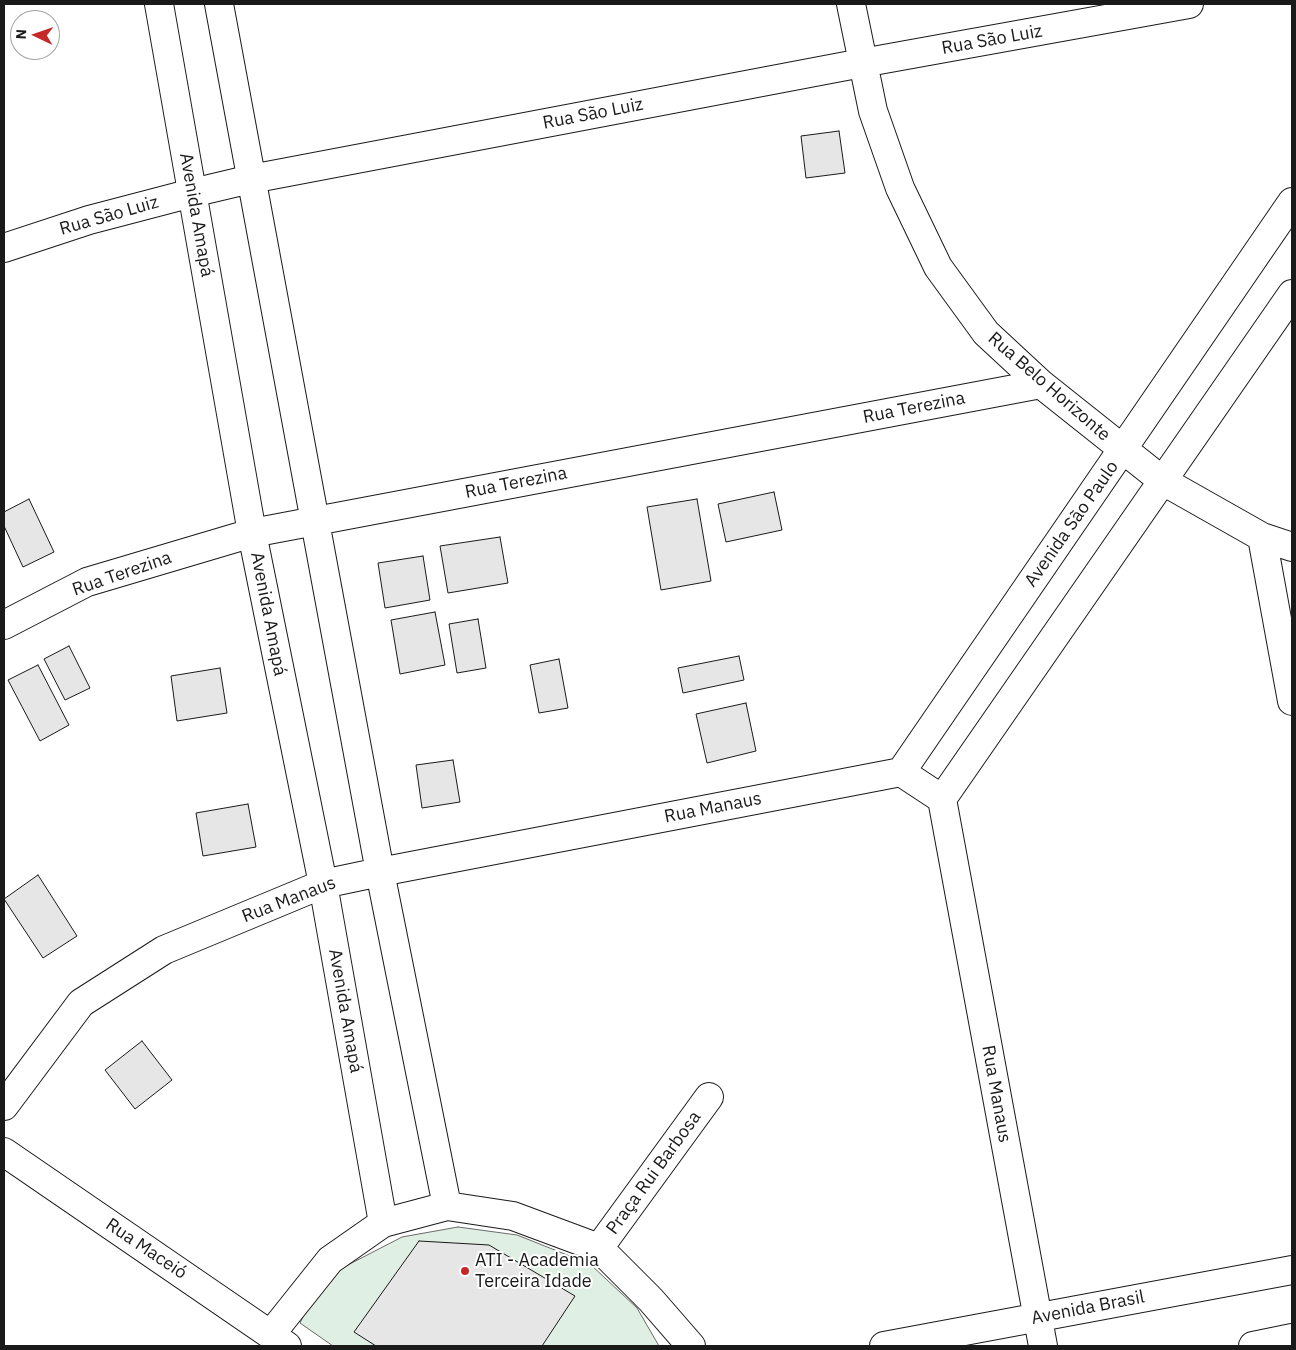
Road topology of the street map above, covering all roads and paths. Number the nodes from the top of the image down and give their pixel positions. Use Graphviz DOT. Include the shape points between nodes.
graph roads {
  1 [pos="159,4"];
  2 [pos="219,4"];
  3 [pos="851,4"];
  4 [pos="1189,4"];
  5 [pos="862,63"];
  6 [pos="251,179"];
  7 [pos="192,192"];
  8 [pos="1292,202"];
  9 [pos="4,248"];
  10 [pos="1292,294"];
  11 [pos="1041,384"];
  12 [pos="1123,450"];
  13 [pos="1163,481"];
  14 [pos="315,520"];
  15 [pos="252,533"];
  16 [pos="1262,538"];
  17 [pos="1292,547"];
  18 [pos="4,625"];
  19 [pos="1292,701"];
  20 [pos="901,772"];
  21 [pos="942,799"];
  22 [pos="380,872"];
  23 [pos="323,884"];
  24 [pos="709,1097"];
  25 [pos="4,1106"];
  26 [pos="4,1152"];
  27 [pos="448,1206"];
  28 [pos="383,1223"];
  29 [pos="599,1248"];
  30 [pos="1292,1270"];
  31 [pos="1038,1318"];
  32 [pos="1292,1338"];
  33 [pos="279,1340"];
  34 [pos="691,1346"];
  35 [pos="884,1346"];
  36 [pos="1043,1346"];
  37 [pos="1253,1346"];
  1 -- 7 [label="street, Avenida Amapá"];
  2 -- 6 [label="street"];
  3 -- 5 [label="street, Rua Belo Horizonte"];
  4 -- 5 [label="street, Rua São Luiz"];
  5 -- 6 [label="street, Rua São Luiz"];
  5 -- 11 [label="street, Rua Belo Horizonte" via="873,111 900,188 938,266 986,334"];
  6 -- 7 [label="street, Rua São Luiz"];
  6 -- 14 [label="street"];
  7 -- 9 [label="street, Rua São Luiz"];
  7 -- 15 [label="street, Avenida Amapá"];
  8 -- 12 [label="street, Avenida São Paulo"];
  10 -- 13 [label="street"];
  11 -- 12 [label="street, Rua Belo Horizonte"];
  11 -- 14 [label="street, Rua Terezina"];
  12 -- 13 [label="street, Rua Belo Horizonte"];
  12 -- 20 [label="street, Avenida São Paulo"];
  13 -- 16 [label="street, Rua Belo Horizonte"];
  13 -- 21 [label="street"];
  14 -- 15 [label="street, Rua Terezina"];
  14 -- 22 [label="street"];
  15 -- 18 [label="street, Rua Terezina" via="87,582"];
  15 -- 23 [label="street, Avenida Amapá"];
  16 -- 17 [label="street, Rua Belo Horizonte"];
  16 -- 19 [label="street"];
  20 -- 21 [label="street"];
  20 -- 22 [label="street, Rua Manaus"];
  21 -- 31 [label="street, Rua Manaus"];
  22 -- 23 [label="street, Rua Manaus"];
  22 -- 27 [label="street"];
  23 -- 25 [label="street, Rua Manaus" via="164,950 81,1003"];
  23 -- 28 [label="street, Avenida Amapá"];
  24 -- 29 [label="street, Praça Rui Barbosa"];
  26 -- 33 [label="street, Rua Maceió"];
  27 -- 28 [label="street, Praça Rui Barbosa"];
  27 -- 29 [label="street, Praça Rui Barbosa" via="513,1216"];
  28 -- 33 [label="street, Praça Rui Barbosa" via="330,1260"];
  29 -- 34 [label="street, Praça Rui Barbosa" via="652,1300"];
  30 -- 31 [label="street, Avenida Brasil"];
  31 -- 35 [label="street, Avenida Brasil"];
  31 -- 36 [label="street, Rua Manaus"];
  32 -- 37 [label="street"];
}
